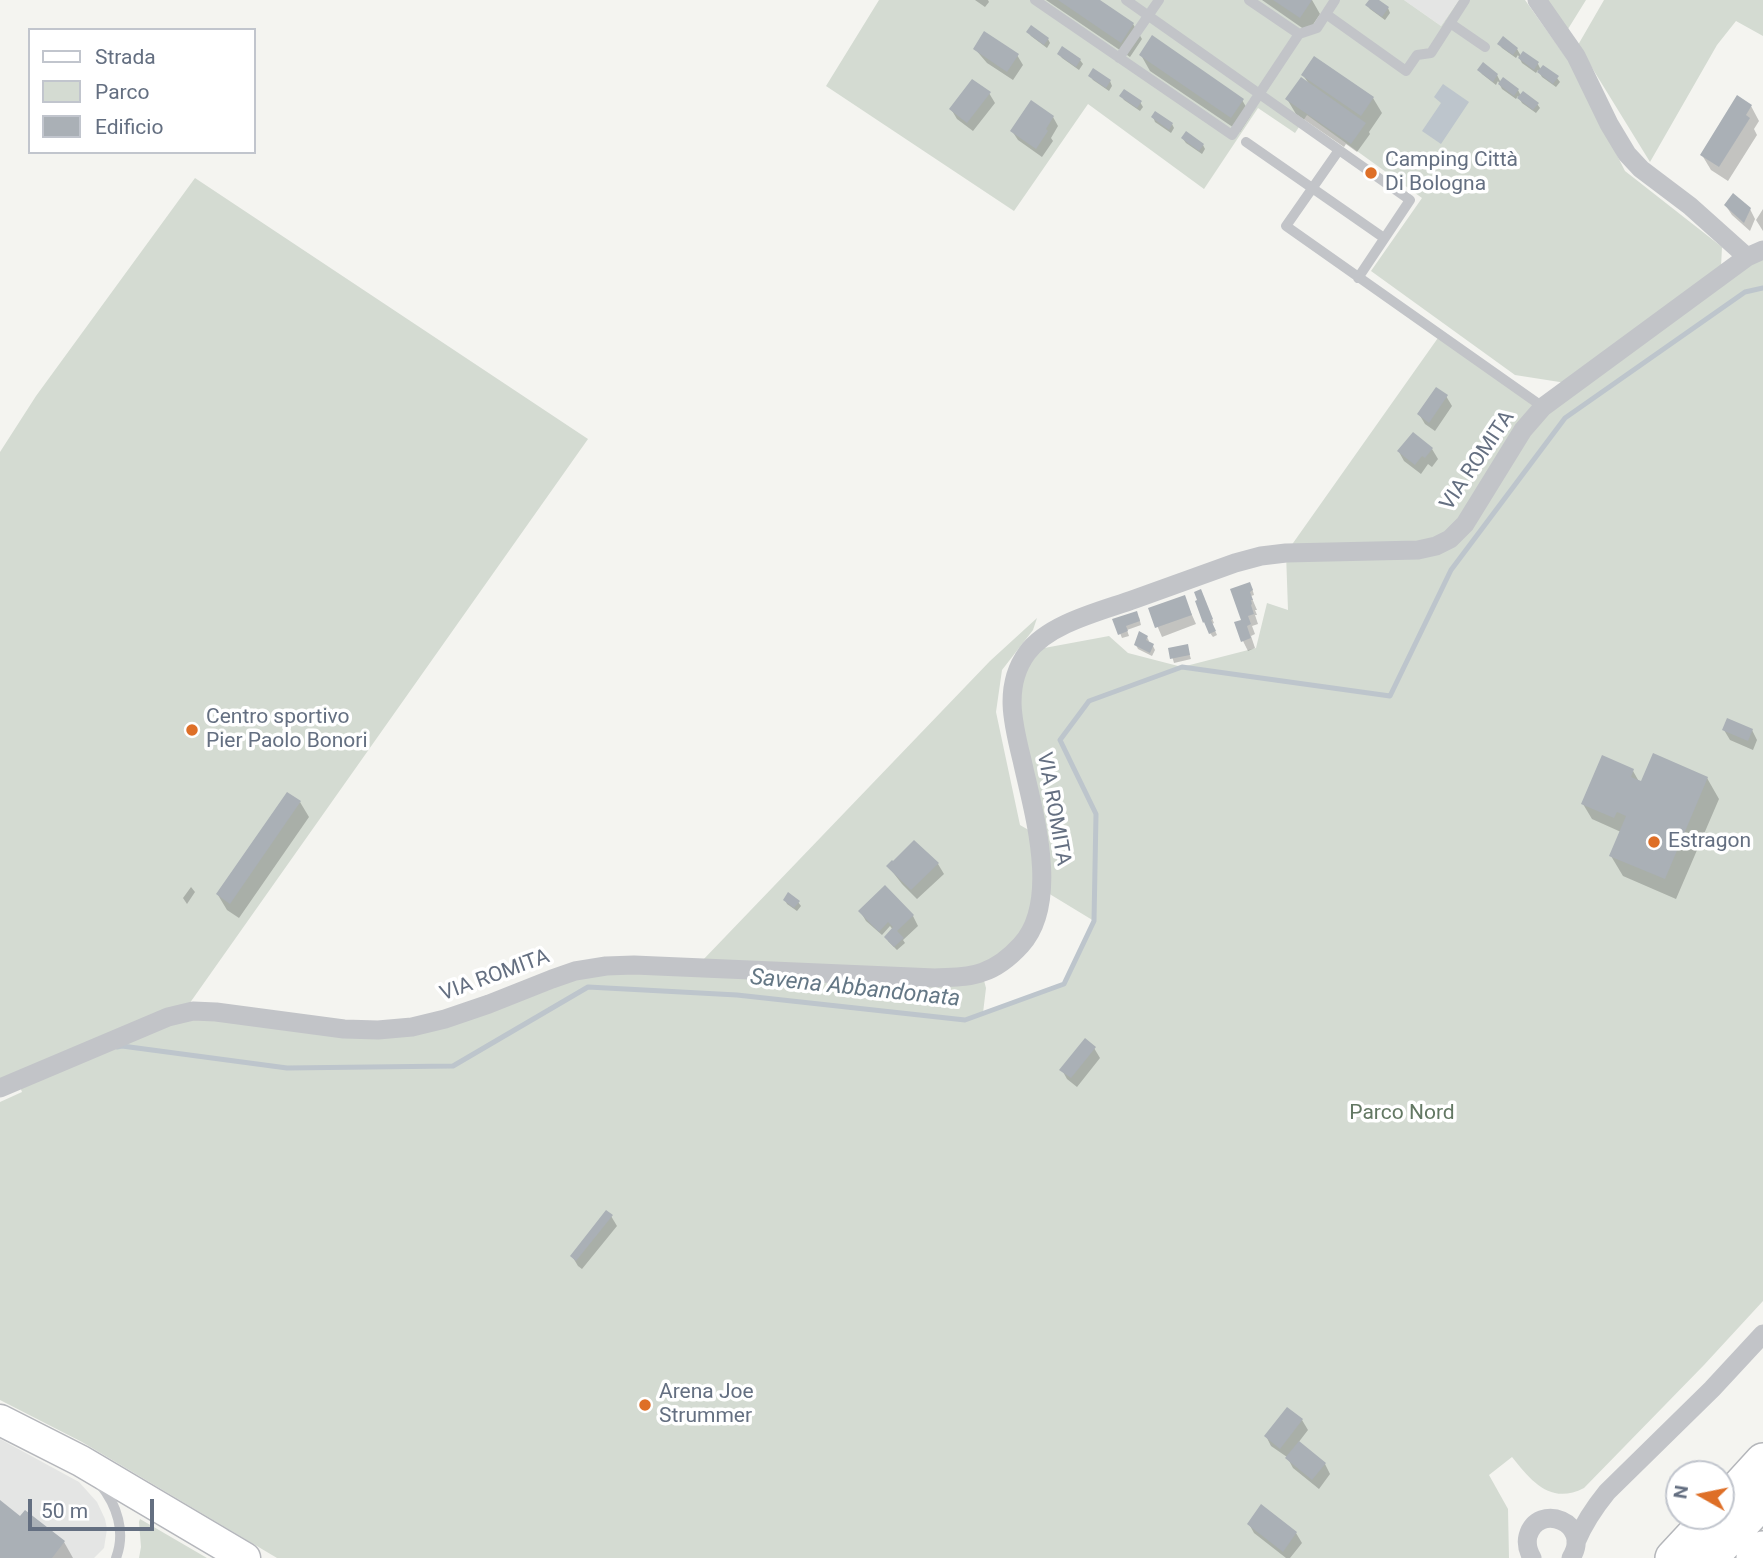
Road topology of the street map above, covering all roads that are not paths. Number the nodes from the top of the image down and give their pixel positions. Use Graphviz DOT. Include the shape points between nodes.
graph roads {
  1 [pos="1035,0"];
  2 [pos="1126,0"];
  3 [pos="1159,0"];
  4 [pos="1249,0"];
  5 [pos="1335,0"];
  6 [pos="1465,0"];
  7 [pos="1537,0"];
  8 [pos="1325,14"];
  9 [pos="1149,16"];
  10 [pos="1450,23"];
  11 [pos="1299,34"];
  12 [pos="1485,47"];
  13 [pos="1119,58"];
  14 [pos="1261,95"];
  15 [pos="1246,142"];
  16 [pos="1339,150"];
  17 [pos="1312,188"];
  18 [pos="1384,238"];
  19 [pos="1755,253"];
  20 [pos="1358,278"];
  21 [pos="1544,407"];
  22 [pos="0,1088"];
  23 [pos="1763,1334"];
  24 [pos="0,1420"];
  25 [pos="81,1461"];
  26 [pos="1763,1461"];
  27 [pos="1607,1492"];
  28 [pos="1735,1492"];
  29 [pos="1763,1500"];
  30 [pos="1559,1520"];
  31 [pos="1702,1530"];
  32 [pos="1763,1549"];
  33 [pos="1573,1550"];
  34 [pos="1527,1553"];
  35 [pos="1685,1555"];
  36 [pos="116,1558"];
  37 [pos="245,1558"];
  38 [pos="1754,1558"];
  1 -- 13 [label="lane"];
  2 -- 9 [label="lane"];
  3 -- 9 [label="lane"];
  4 -- 11 [label="lane"];
  5 -- 8 [label="lane"];
  6 -- 10 [label="lane"];
  7 -- 19 [label="street, VIA ROMITA" via="1576,56 1627,154"];
  8 -- 10 [label="lane" via="1406,71 1417,55 1431,53"];
  8 -- 11 [label="lane" via="1317,28"];
  9 -- 13 [label="lane"];
  9 -- 14 [label="lane"];
  10 -- 12 [label="lane"];
  11 -- 14 [label="lane"];
  13 -- 14 [label="lane" via="1232,135"];
  14 -- 16 [label="lane"];
  15 -- 17 [label="lane"];
  16 -- 17 [label="lane"];
  16 -- 18 [label="lane" via="1410,200"];
  17 -- 18 [label="lane"];
  17 -- 20 [label="lane" via="1286,226"];
  18 -- 20 [label="lane"];
  19 -- 21 [label="street, VIA ROMITA"];
  20 -- 21 [label="lane"];
  21 -- 22 [label="street, VIA ROMITA" via="1523,430 1465,524 1450,540 1418,550 1261,556 1070,623 1028,651 1015,679 1011,708 1037,836 1042,890 1034,926 1026,939 982,973 935,978 606,966 575,971 445,1019 379,1030 193,1011"];
  23 -- 27 [label="street"];
  24 -- 25 [label="main road"];
  25 -- 36 [label="lane" via="116,1510 121,1539"];
  25 -- 37 [label="main road"];
  26 -- 28 [label="highway"];
  27 -- 30 [label="street"];
  27 -- 33 [label="street"];
  29 -- 35 [label="highway"];
  30 -- 33 [label="street" via="1573,1530"];
  30 -- 34 [label="street" via="1537,1523 1530,1531"];
  31 -- 35 [label="highway"];
  32 -- 38 [label="highway"];
}
